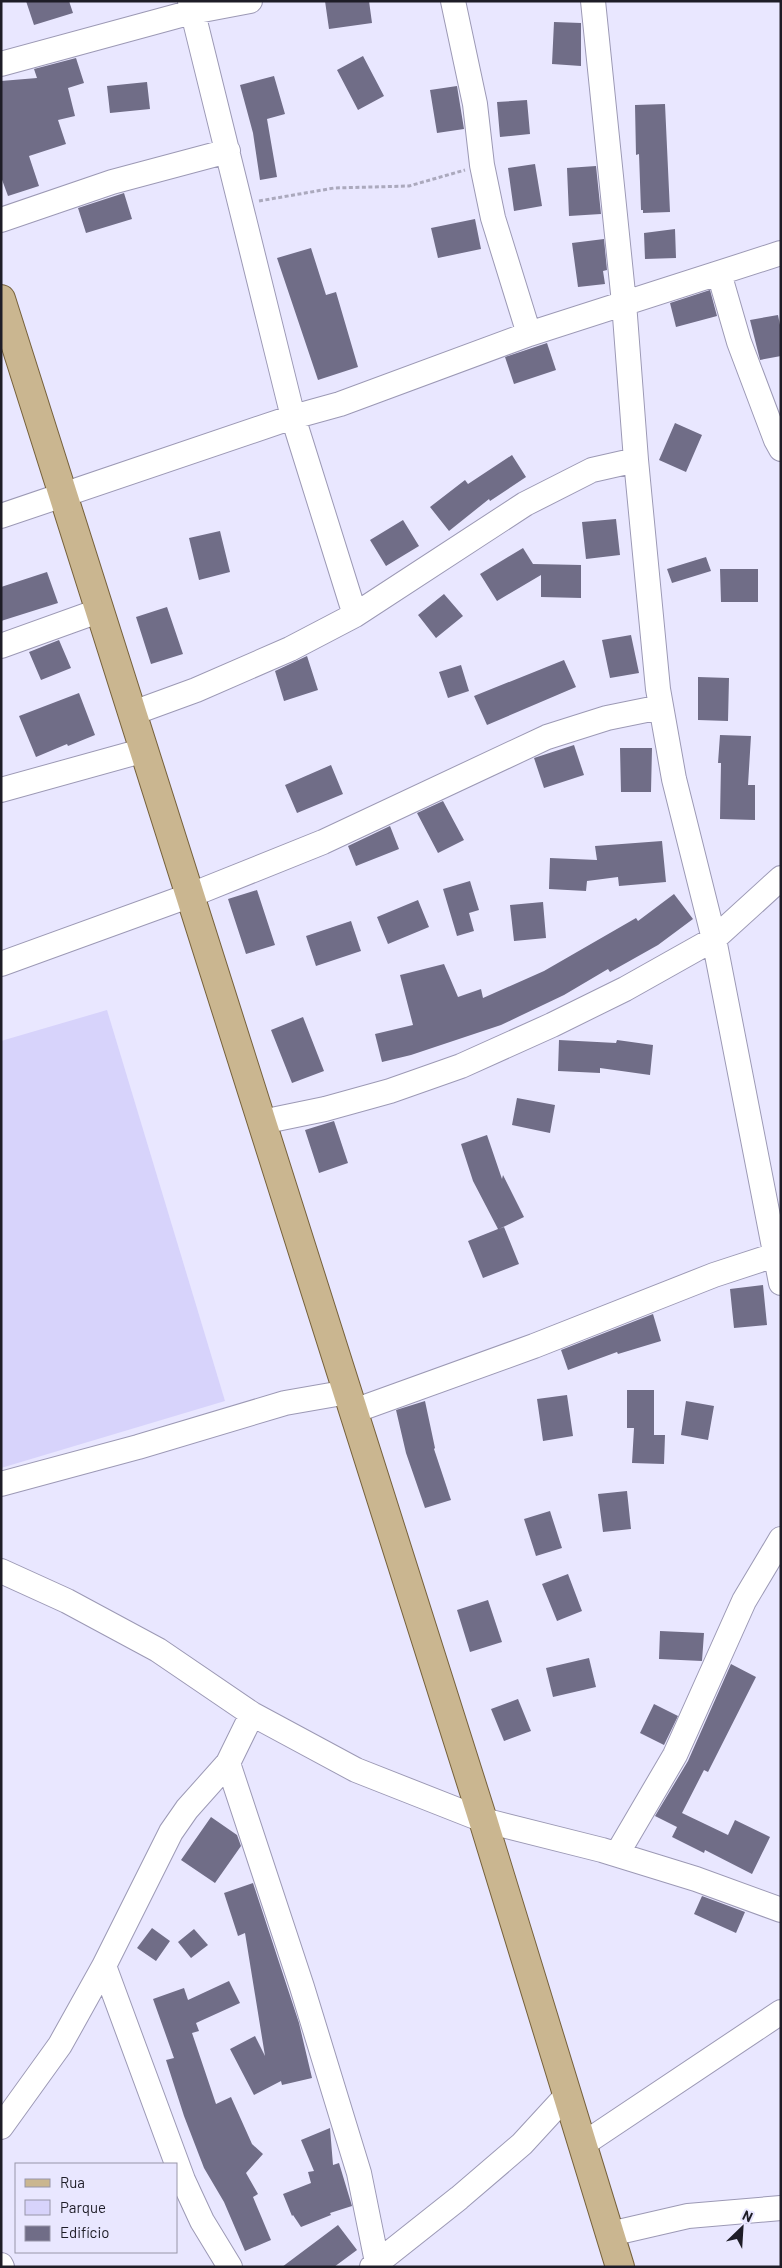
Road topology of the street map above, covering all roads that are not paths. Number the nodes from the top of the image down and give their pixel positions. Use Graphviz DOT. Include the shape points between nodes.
graph roads {
  1 [pos="250,1"];
  2 [pos="453,1"];
  3 [pos="593,1"];
  4 [pos="191,7"];
  5 [pos="1,64"];
  6 [pos="228,151"];
  7 [pos="1,220"];
  8 [pos="781,252"];
  9 [pos="720,273"];
  10 [pos="1,299"];
  11 [pos="624,303"];
  12 [pos="529,334"];
  13 [pos="293,417"];
  14 [pos="781,449"];
  15 [pos="636,460"];
  16 [pos="64,494"];
  17 [pos="1,516"];
  18 [pos="101,610"];
  19 [pos="355,615"];
  20 [pos="1,646"];
  21 [pos="661,706"];
  22 [pos="133,713"];
  23 [pos="145,750"];
  24 [pos="1,790"];
  25 [pos="781,878"];
  26 [pos="191,895"];
  27 [pos="714,939"];
  28 [pos="1,964"];
  29 [pos="262,1122"];
  30 [pos="778,1254"];
  31 [pos="781,1283"];
  32 [pos="351,1402"];
  33 [pos="1,1484"];
  34 [pos="781,1539"];
  35 [pos="1,1571"];
  36 [pos="252,1714"];
  37 [pos="228,1763"];
  38 [pos="483,1820"];
  39 [pos="617,1854"];
  40 [pos="781,1910"];
  41 [pos="104,1966"];
  42 [pos="781,2012"];
  43 [pos="567,2095"];
  44 [pos="1,2127"];
  45 [pos="582,2145"];
  46 [pos="177,2163"];
  47 [pos="178,2166"];
  48 [pos="781,2208"];
  49 [pos="610,2234"];
  50 [pos="376,2266"];
  51 [pos="230,2267"];
  52 [pos="620,2267"];
  1 -- 4 [label="street"];
  2 -- 12 [label="street" via="475,104 482,165 493,218"];
  3 -- 11 [label="street"];
  4 -- 5 [label="street"];
  4 -- 6 [label="street"];
  6 -- 7 [label="street" via="112,182"];
  6 -- 13 [label="street"];
  8 -- 9 [label="street"];
  9 -- 11 [label="street"];
  9 -- 14 [label="street" via="739,342"];
  10 -- 16 [label="main road"];
  11 -- 12 [label="street"];
  11 -- 15 [label="street"];
  12 -- 13 [label="street" via="340,404"];
  13 -- 16 [label="street"];
  13 -- 19 [label="street"];
  15 -- 19 [label="street" via="592,470 525,504"];
  15 -- 21 [label="street"];
  16 -- 17 [label="street"];
  16 -- 18 [label="main road"];
  18 -- 20 [label="street"];
  18 -- 22 [label="main road"];
  19 -- 22 [label="street" via="290,649"];
  21 -- 26 [label="street" via="606,718 546,737 323,842"];
  21 -- 27 [label="street" via="674,779"];
  22 -- 23 [label="main road"];
  23 -- 24 [label="street"];
  23 -- 26 [label="main road"];
  25 -- 27 [label="street"];
  26 -- 28 [label="street"];
  26 -- 29 [label="main road"];
  27 -- 29 [label="street" via="600,1001 461,1066 390,1091"];
  27 -- 30 [label="street"];
  29 -- 32 [label="main road"];
  30 -- 31 [label="street"];
  30 -- 32 [label="street" via="714,1275 534,1346"];
  32 -- 33 [label="street" via="285,1403"];
  32 -- 38 [label="main road"];
  34 -- 39 [label="street" via="744,1601 675,1755"];
  35 -- 36 [label="street" via="67,1601 158,1650"];
  36 -- 37 [label="street"];
  36 -- 38 [label="street" via="356,1770"];
  37 -- 41 [label="street" via="186,1809 171,1832"];
  37 -- 50 [label="street" via="359,2173"];
  38 -- 39 [label="street"];
  38 -- 43 [label="main road"];
  39 -- 40 [label="street"];
  41 -- 44 [label="street" via="60,2044"];
  41 -- 46 [label="street"];
  42 -- 45 [label="street"];
  43 -- 45 [label="main road"];
  43 -- 50 [label="street" via="522,2144"];
  45 -- 49 [label="main road"];
  47 -- 51 [label="street" via="202,2221"];
  48 -- 49 [label="street" via="688,2216"];
  49 -- 52 [label="main road"];
}
